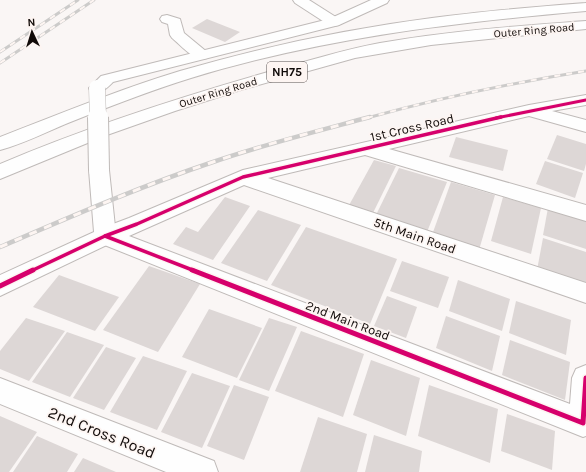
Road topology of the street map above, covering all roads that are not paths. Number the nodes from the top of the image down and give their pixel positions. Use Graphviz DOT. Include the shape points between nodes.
graph roads {
  1 [pos="300,0"];
  2 [pos="382,0"];
  3 [pos="586,7"];
  4 [pos="167,19"];
  5 [pos="334,22"];
  6 [pos="586,25"];
  7 [pos="202,55"];
  8 [pos="586,100"];
  9 [pos="529,110"];
  10 [pos="586,126"];
  11 [pos="0,144"];
  12 [pos="366,148"];
  13 [pos="0,172"];
  14 [pos="243,177"];
  15 [pos="586,213"];
  16 [pos="105,236"];
  17 [pos="0,286"];
  18 [pos="586,293"];
  19 [pos="586,378"];
  20 [pos="0,392"];
  21 [pos="203,472"];
  1 -- 5 [label="main road"];
  2 -- 5 [label="main road"];
  3 -- 11 [label="main road, Outer Ring Road / NH75" via="442,21 382,30 248,58 117,97"];
  4 -- 7 [label="main road" via="175,22 177,35"];
  5 -- 7 [label="main road"];
  6 -- 13 [label="main road, Outer Ring Road / NH75" via="416,42 338,57 172,107 77,140"];
  7 -- 16 [label="main road, bridge" via="107,79 97,88 99,170"];
  8 -- 9 [label="main road, 1st Cross Road"];
  9 -- 10 [label="main road"];
  9 -- 12 [label="main road, 1st Cross Road"];
  12 -- 14 [label="main road, 1st Cross Road"];
  12 -- 15 [label="main road"];
  14 -- 16 [label="main road, 1st Cross Road"];
  14 -- 18 [label="main road, 5th Main Road"];
  16 -- 17 [label="main road, 1st Cross Road"];
  16 -- 19 [label="main road, 2nd Main Road" via="583,423"];
  20 -- 21 [label="main road, 2nd Cross Road"];
}
